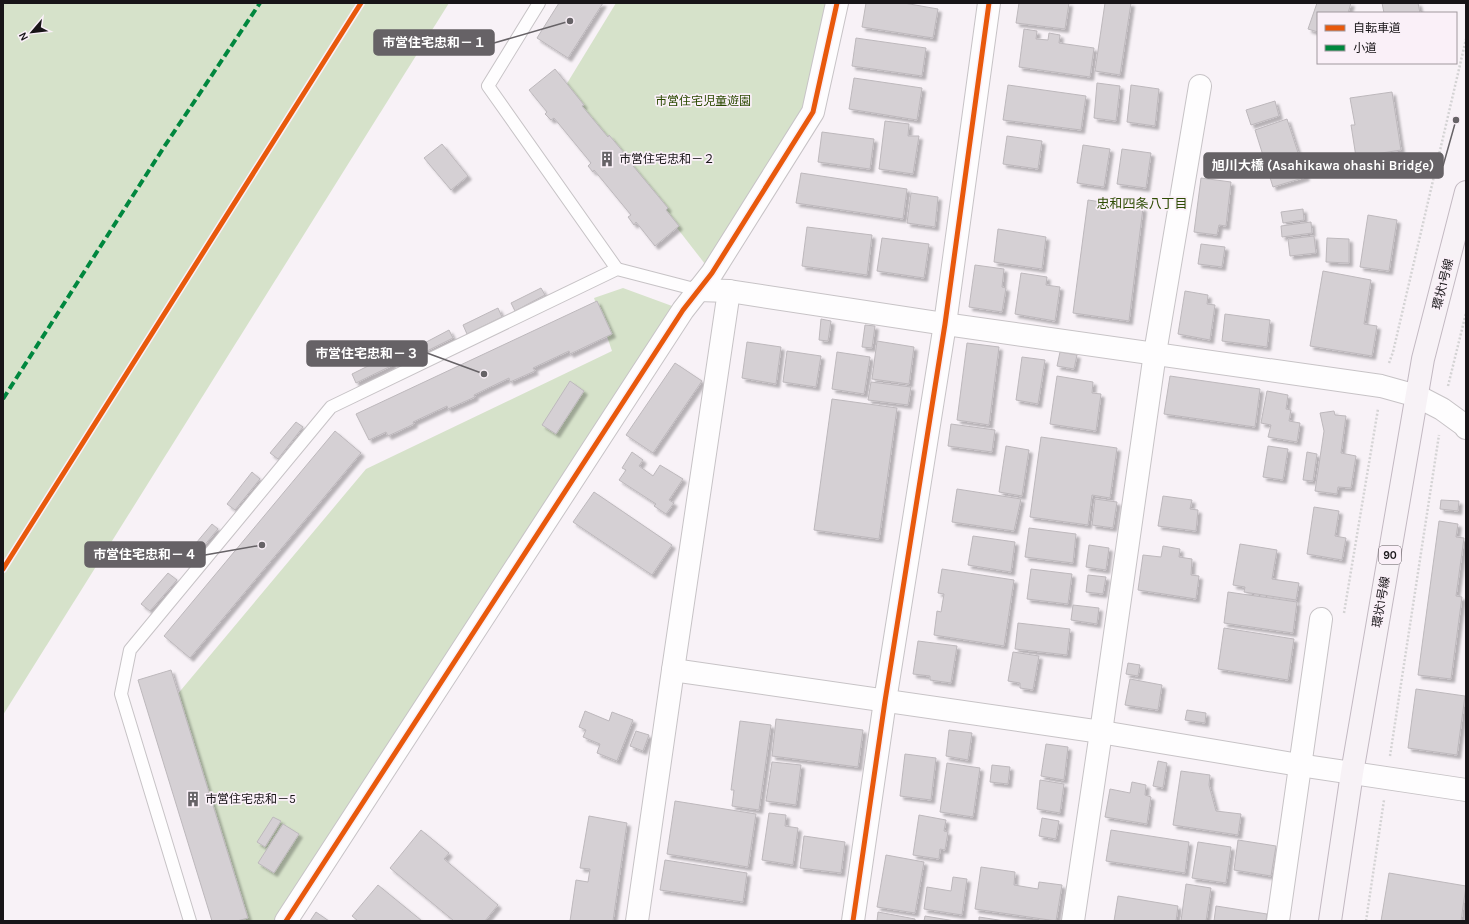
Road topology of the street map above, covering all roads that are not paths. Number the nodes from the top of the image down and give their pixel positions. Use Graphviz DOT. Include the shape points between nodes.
graph roads {
  1 [pos="539,3"];
  2 [pos="837,3"];
  3 [pos="989,3"];
  4 [pos="1200,86"];
  5 [pos="1466,192"];
  6 [pos="617,269"];
  7 [pos="698,290"];
  8 [pos="729,292"];
  9 [pos="945,324"];
  10 [pos="1155,353"];
  11 [pos="1417,396"];
  12 [pos="1466,428"];
  13 [pos="1321,619"];
  14 [pos="673,670"];
  15 [pos="885,701"];
  16 [pos="1101,732"];
  17 [pos="1299,765"];
  18 [pos="1352,773"];
  19 [pos="1466,790"];
  20 [pos="190,921"];
  21 [pos="286,921"];
  22 [pos="637,921"];
  23 [pos="853,921"];
  24 [pos="1073,921"];
  25 [pos="1278,921"];
  26 [pos="1330,921"];
  1 -- 6 [label="lane" via="488,86"];
  2 -- 7 [label="street" via="813,112 712,273"];
  3 -- 9 [label="street"];
  4 -- 10 [label="street"];
  5 -- 11 [label="main road, 環状1号線 / 90" via="1423,359"];
  6 -- 7 [label="lane"];
  6 -- 20 [label="lane" via="331,407 130,650 121,694"];
  7 -- 8 [label="street"];
  7 -- 21 [label="street"];
  8 -- 9 [label="street"];
  8 -- 14 [label="street"];
  9 -- 10 [label="street"];
  9 -- 15 [label="street"];
  10 -- 11 [label="street" via="1381,386"];
  10 -- 16 [label="street"];
  11 -- 12 [label="street" via="1442,409"];
  11 -- 18 [label="main road, 環状1号線 / 90"];
  13 -- 17 [label="street"];
  14 -- 15 [label="street"];
  14 -- 22 [label="street"];
  15 -- 16 [label="street"];
  15 -- 23 [label="street"];
  16 -- 17 [label="street"];
  16 -- 24 [label="street"];
  17 -- 18 [label="street"];
  17 -- 25 [label="street"];
  18 -- 19 [label="street"];
  18 -- 26 [label="main road, 環状1号線 / 90"];
}
